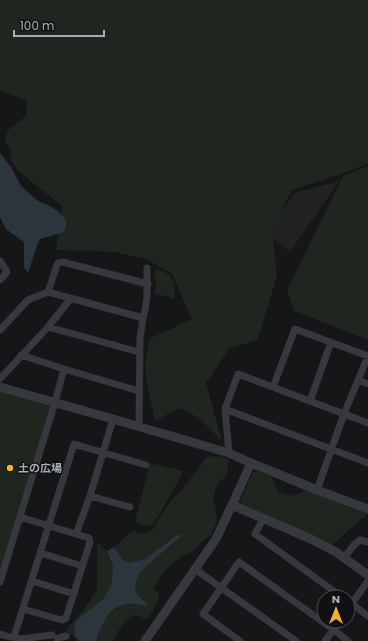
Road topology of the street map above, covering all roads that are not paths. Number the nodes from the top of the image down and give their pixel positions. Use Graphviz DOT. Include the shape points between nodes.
graph roads {
  1 [pos="0,261"];
  2 [pos="147,268"];
  3 [pos="0,280"];
  4 [pos="148,284"];
  5 [pos="48,292"];
  6 [pos="71,298"];
  7 [pos="143,318"];
  8 [pos="48,327"];
  9 [pos="0,330"];
  10 [pos="331,342"];
  11 [pos="139,352"];
  12 [pos="22,355"];
  13 [pos="368,356"];
  14 [pos="64,369"];
  15 [pos="0,379"];
  16 [pos="358,380"];
  17 [pos="368,384"];
  18 [pos="0,387"];
  19 [pos="273,387"];
  20 [pos="139,391"];
  21 [pos="310,401"];
  22 [pos="55,402"];
  23 [pos="225,409"];
  24 [pos="344,414"];
  25 [pos="113,419"];
  26 [pos="368,423"];
  27 [pos="139,427"];
  28 [pos="332,449"];
  29 [pos="103,453"];
  30 [pos="229,453"];
  31 [pos="251,463"];
  32 [pos="368,463"];
  33 [pos="146,465"];
  34 [pos="317,490"];
  35 [pos="90,496"];
  36 [pos="232,505"];
  37 [pos="130,507"];
  38 [pos="368,508"];
  39 [pos="20,517"];
  40 [pos="263,519"];
  41 [pos="48,526"];
  42 [pos="76,534"];
  43 [pos="368,542"];
  44 [pos="41,553"];
  45 [pos="344,558"];
  46 [pos="82,566"];
  47 [pos="195,569"];
  48 [pos="368,575"];
  49 [pos="32,581"];
  50 [pos="368,581"];
  51 [pos="0,582"];
  52 [pos="222,587"];
  53 [pos="331,589"];
  54 [pos="74,594"];
  55 [pos="356,596"];
  56 [pos="23,609"];
  57 [pos="356,609"];
  58 [pos="368,616"];
  59 [pos="334,630"];
  60 [pos="0,634"];
  61 [pos="52,635"];
  62 [pos="66,636"];
  63 [pos="18,639"];
  64 [pos="57,641"];
  65 [pos="144,641"];
  66 [pos="240,641"];
  67 [pos="296,641"];
  68 [pos="325,641"];
  69 [pos="348,641"];
  1 -- 3 [label="street" via="7,272"];
  2 -- 4 [label="street"];
  4 -- 5 [label="street" via="60,262 56,265"];
  4 -- 7 [label="street"];
  5 -- 6 [label="street"];
  5 -- 9 [label="street" via="28,300"];
  6 -- 7 [label="street"];
  6 -- 8 [label="street"];
  7 -- 11 [label="street"];
  8 -- 11 [label="street"];
  8 -- 12 [label="street"];
  10 -- 13 [label="street"];
  10 -- 19 [label="street" via="295,329"];
  10 -- 21 [label="street"];
  11 -- 20 [label="street"];
  12 -- 14 [label="street"];
  12 -- 15 [label="street"];
  13 -- 16 [label="street"];
  14 -- 20 [label="street"];
  14 -- 22 [label="street"];
  16 -- 17 [label="street"];
  16 -- 24 [label="street"];
  18 -- 22 [label="street"];
  19 -- 21 [label="street"];
  19 -- 23 [label="street" via="238,374"];
  20 -- 27 [label="street"];
  21 -- 24 [label="street"];
  22 -- 25 [label="street"];
  22 -- 39 [label="street"];
  23 -- 28 [label="street"];
  23 -- 30 [label="street"];
  24 -- 26 [label="street"];
  24 -- 28 [label="street"];
  25 -- 27 [label="street"];
  25 -- 29 [label="street"];
  27 -- 30 [label="street"];
  28 -- 32 [label="street"];
  28 -- 34 [label="street"];
  29 -- 33 [label="street"];
  29 -- 35 [label="street"];
  29 -- 41 [label="street" via="74,444"];
  30 -- 31 [label="street"];
  31 -- 34 [label="street"];
  31 -- 36 [label="street"];
  34 -- 38 [label="street"];
  35 -- 37 [label="street"];
  35 -- 42 [label="street"];
  36 -- 40 [label="street"];
  36 -- 47 [label="street" via="216,539"];
  39 -- 41 [label="street"];
  39 -- 51 [label="street"];
  40 -- 45 [label="street" via="311,539"];
  40 -- 53 [label="street" via="255,534"];
  41 -- 42 [label="street"];
  41 -- 44 [label="street"];
  42 -- 46 [label="street" via="89,538 90,542"];
  43 -- 45 [label="street" via="360,540"];
  44 -- 46 [label="street"];
  44 -- 49 [label="street"];
  45 -- 48 [label="street"];
  46 -- 54 [label="street"];
  47 -- 52 [label="street"];
  47 -- 65 [label="street"];
  49 -- 54 [label="street"];
  49 -- 56 [label="street"];
  50 -- 55 [label="street"];
  52 -- 59 [label="street" via="239,562"];
  52 -- 66 [label="street" via="203,614"];
  52 -- 67 [label="street"];
  54 -- 56 [label="street" via="66,618 62,620"];
  56 -- 63 [label="street"];
  57 -- 58 [label="street"];
  59 -- 68 [label="street"];
  59 -- 69 [label="street"];
  60 -- 63 [label="street"];
  61 -- 63 [label="street"];
  62 -- 64 [label="street" via="58,638"];
}
